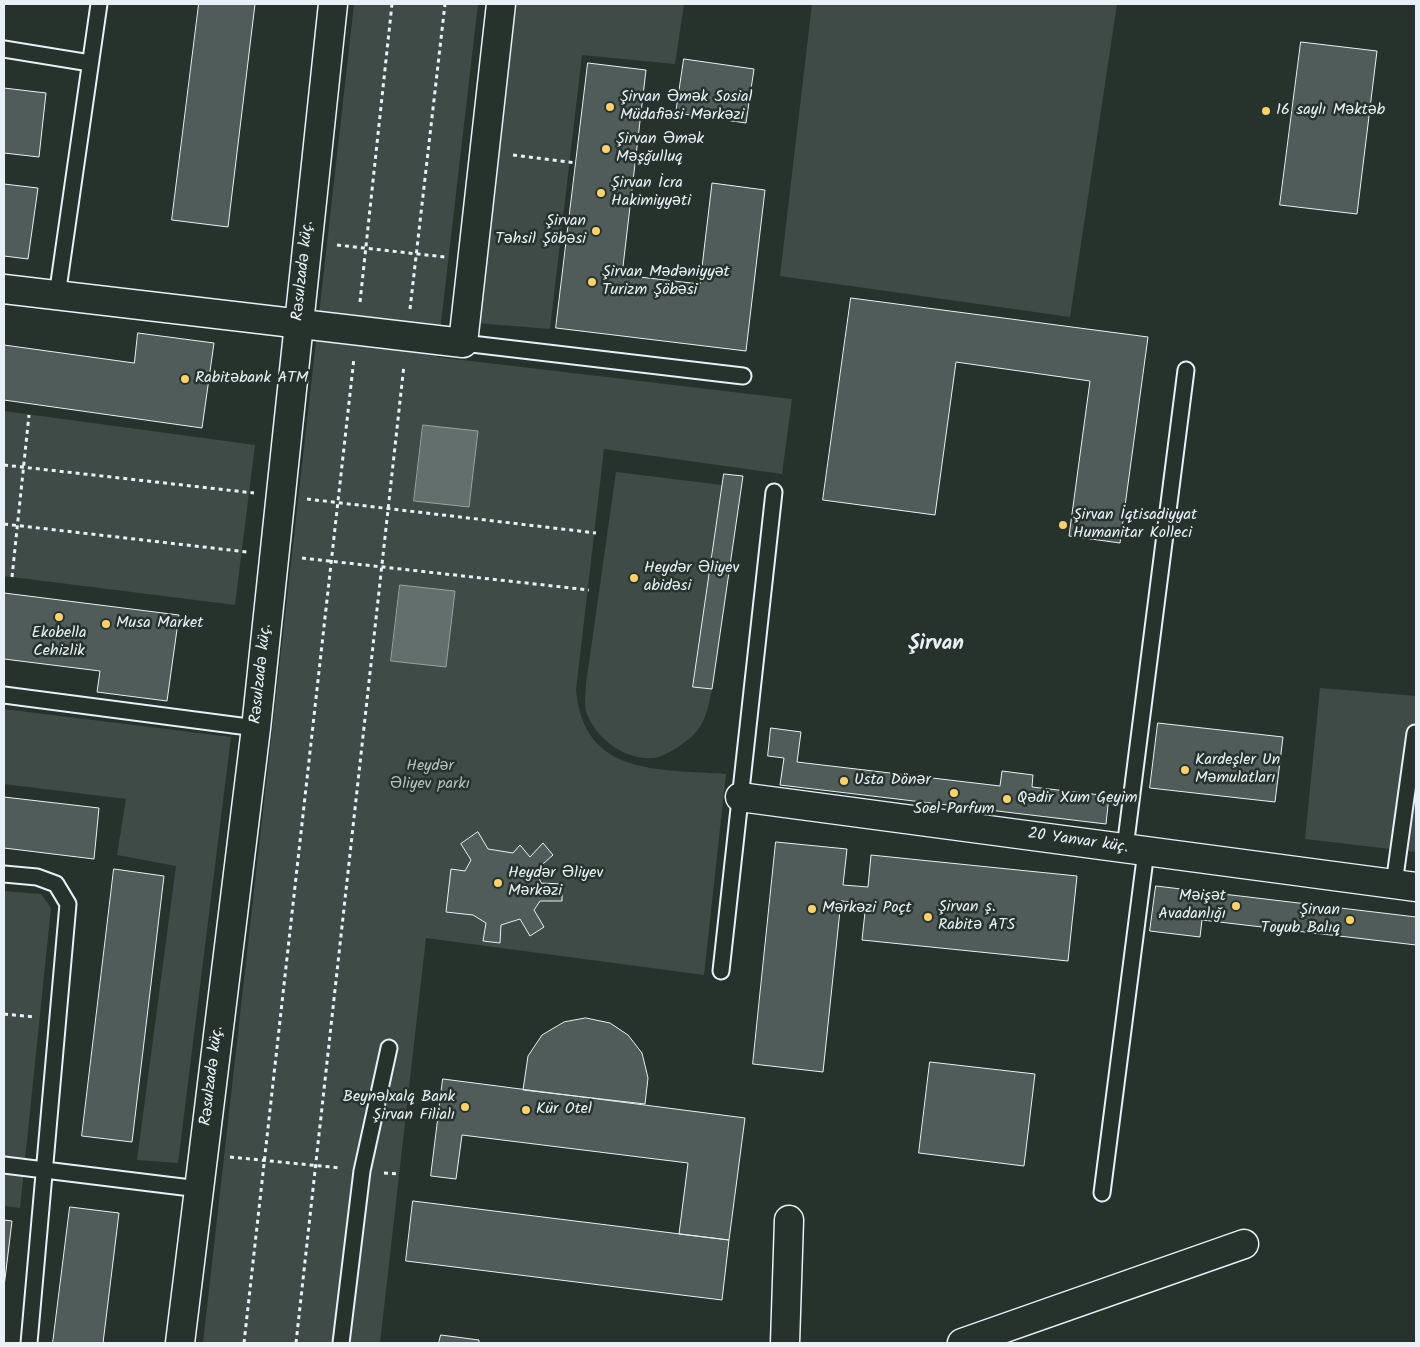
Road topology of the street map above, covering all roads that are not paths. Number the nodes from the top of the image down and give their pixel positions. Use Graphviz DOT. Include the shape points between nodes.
graph roads {
  1 [pos="99,4"];
  2 [pos="333,4"];
  3 [pos="501,4"];
  4 [pos="4,49"];
  5 [pos="90,63"];
  6 [pos="4,289"];
  7 [pos="57,296"];
  8 [pos="298,325"];
  9 [pos="463,343"];
  10 [pos="1186,370"];
  11 [pos="743,376"];
  12 [pos="774,492"];
  13 [pos="4,695"];
  14 [pos="256,728"];
  15 [pos="1415,733"];
  16 [pos="740,797"];
  17 [pos="1136,850"];
  18 [pos="4,874"];
  19 [pos="1405,886"];
  20 [pos="721,971"];
  21 [pos="389,1048"];
  22 [pos="4,1165"];
  23 [pos="46,1169"];
  24 [pos="199,1189"];
  25 [pos="1102,1193"];
  26 [pos="789,1220"];
  27 [pos="1244,1244"];
  28 [pos="29,1343"];
  29 [pos="180,1343"];
  30 [pos="341,1343"];
  31 [pos="785,1343"];
  32 [pos="962,1343"];
  1 -- 5 [label="lane"];
  2 -- 8 [label="street, Rəsulzadə küç."];
  3 -- 9 [label="street"];
  4 -- 5 [label="lane"];
  5 -- 7 [label="lane"];
  6 -- 7 [label="street"];
  7 -- 8 [label="street"];
  8 -- 9 [label="street"];
  8 -- 14 [label="street, Rəsulzadə küç."];
  9 -- 11 [label="lane"];
  10 -- 17 [label="lane"];
  12 -- 16 [label="lane"];
  13 -- 14 [label="lane"];
  14 -- 24 [label="street, Rəsulzadə küç."];
  15 -- 19 [label="lane"];
  16 -- 17 [label="street, 20 Yanvar küç."];
  16 -- 20 [label="lane"];
  17 -- 19 [label="street, 20 Yanvar küç."];
  17 -- 25 [label="lane"];
  18 -- 23 [label="lane" via="37,877 56,884 68,904"];
  21 -- 30 [label="lane" via="362,1170"];
  22 -- 23 [label="lane"];
  23 -- 24 [label="lane"];
  23 -- 28 [label="lane"];
  24 -- 29 [label="street, Rəsulzadə küç."];
  26 -- 31 [label="street"];
  27 -- 32 [label="street"];
}
